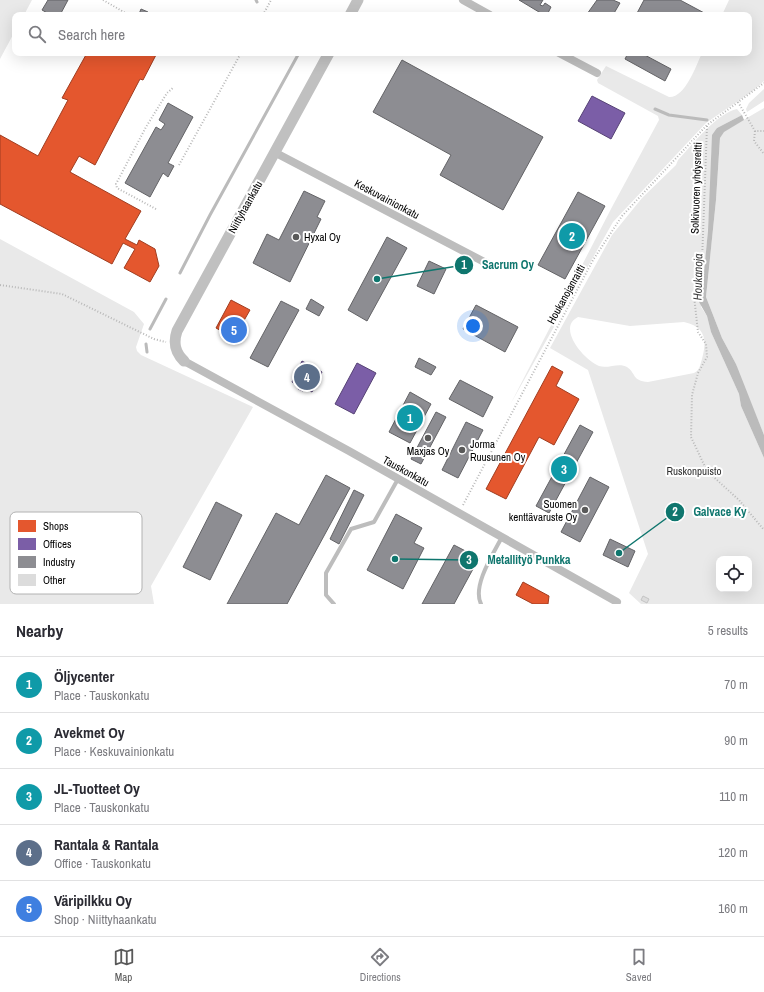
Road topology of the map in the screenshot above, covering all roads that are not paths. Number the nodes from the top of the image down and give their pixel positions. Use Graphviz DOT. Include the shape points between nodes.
graph roads {
  1 [pos="358,0"];
  2 [pos="463,0"];
  3 [pos="352,12"];
  4 [pos="485,12"];
  5 [pos="327,56"];
  6 [pos="565,56"];
  7 [pos="596,73"];
  8 [pos="274,152"];
  9 [pos="490,265"];
  10 [pos="184,362"];
  11 [pos="398,479"];
  12 [pos="502,537"];
  13 [pos="617,602"];
  14 [pos="334,604"];
  15 [pos="481,604"];
  1 -- 3 [label="street"];
  2 -- 4 [label="street"];
  5 -- 8 [label="street, Niittyhaankatu"];
  6 -- 7 [label="street"];
  8 -- 9 [label="street, Keskuvainionkatu"];
  8 -- 10 [label="street, Niittyhaankatu" via="177,331 175,342 178,356"];
  10 -- 11 [label="street, Tauskonkatu"];
  11 -- 12 [label="street, Tauskonkatu"];
  11 -- 14 [label="lane" via="374,522 351,529 326,573 326,595"];
  12 -- 13 [label="street, Tauskonkatu"];
  12 -- 15 [label="lane" via="482,578 477,597"];
}
